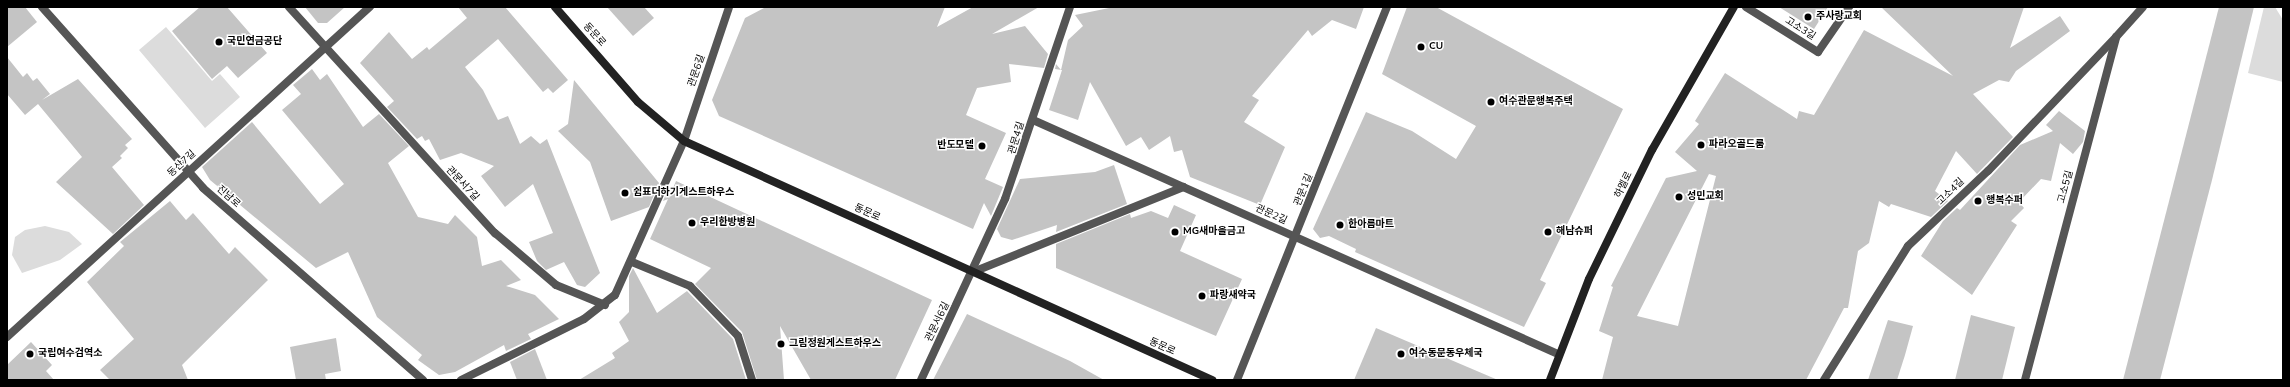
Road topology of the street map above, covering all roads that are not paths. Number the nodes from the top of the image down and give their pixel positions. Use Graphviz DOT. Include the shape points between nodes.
graph roads {
  1 [pos="42,7"];
  2 [pos="289,7"];
  3 [pos="370,7"];
  4 [pos="556,7"];
  5 [pos="729,7"];
  6 [pos="1070,7"];
  7 [pos="1387,7"];
  8 [pos="1734,7"];
  9 [pos="1746,7"];
  10 [pos="1849,7"];
  11 [pos="2143,7"];
  12 [pos="2116,37"];
  13 [pos="325,48"];
  14 [pos="1033,120"];
  15 [pos="684,141"];
  16 [pos="188,172"];
  17 [pos="1183,187"];
  18 [pos="1296,237"];
  19 [pos="632,262"];
  20 [pos="973,272"];
  21 [pos="605,305"];
  22 [pos="7,337"];
  23 [pos="1558,354"];
  24 [pos="424,380"];
  25 [pos="462,380"];
  26 [pos="752,380"];
  27 [pos="921,380"];
  28 [pos="1212,380"];
  29 [pos="1237,380"];
  30 [pos="1550,380"];
  31 [pos="1824,380"];
  32 [pos="2025,380"];
  1 -- 16 [label="street, 진남로"];
  2 -- 13 [label="street, 관문서7길"];
  3 -- 13 [label="street, 동산7길"];
  4 -- 15 [label="street, 동문로" via="638,102"];
  5 -- 15 [label="street, 관문6길"];
  6 -- 14 [label="street, 관문4길"];
  7 -- 18 [label="street, 관문1길"];
  8 -- 23 [label="street, 하멜로" via="1652,150 1589,279"];
  9 -- 10 [label="street, 고소3길" via="1818,52"];
  11 -- 12 [label="street, 고소5길"];
  12 -- 31 [label="street, 고소4길" via="1988,171 1908,246"];
  12 -- 32 [label="street, 고소5길"];
  13 -- 16 [label="street, 동산7길"];
  13 -- 21 [label="street, 관문서7길" via="495,234 556,285"];
  14 -- 17 [label="street, 관문2길"];
  14 -- 20 [label="street, 관문4길" via="1020,161"];
  15 -- 19 [label="street"];
  15 -- 20 [label="street, 동문로"];
  16 -- 22 [label="street, 동산7길"];
  16 -- 24 [label="street, 진남로"];
  17 -- 18 [label="street, 관문2길"];
  17 -- 20 [label="street"];
  18 -- 23 [label="street, 관문2길"];
  18 -- 29 [label="street, 관문1길"];
  19 -- 21 [label="street" via="619,289"];
  19 -- 26 [label="street" via="690,286 738,336"];
  20 -- 27 [label="street, 관문서6길"];
  20 -- 28 [label="street, 동문로"];
  21 -- 25 [label="street"];
  23 -- 30 [label="street, 하멜로"];
}
